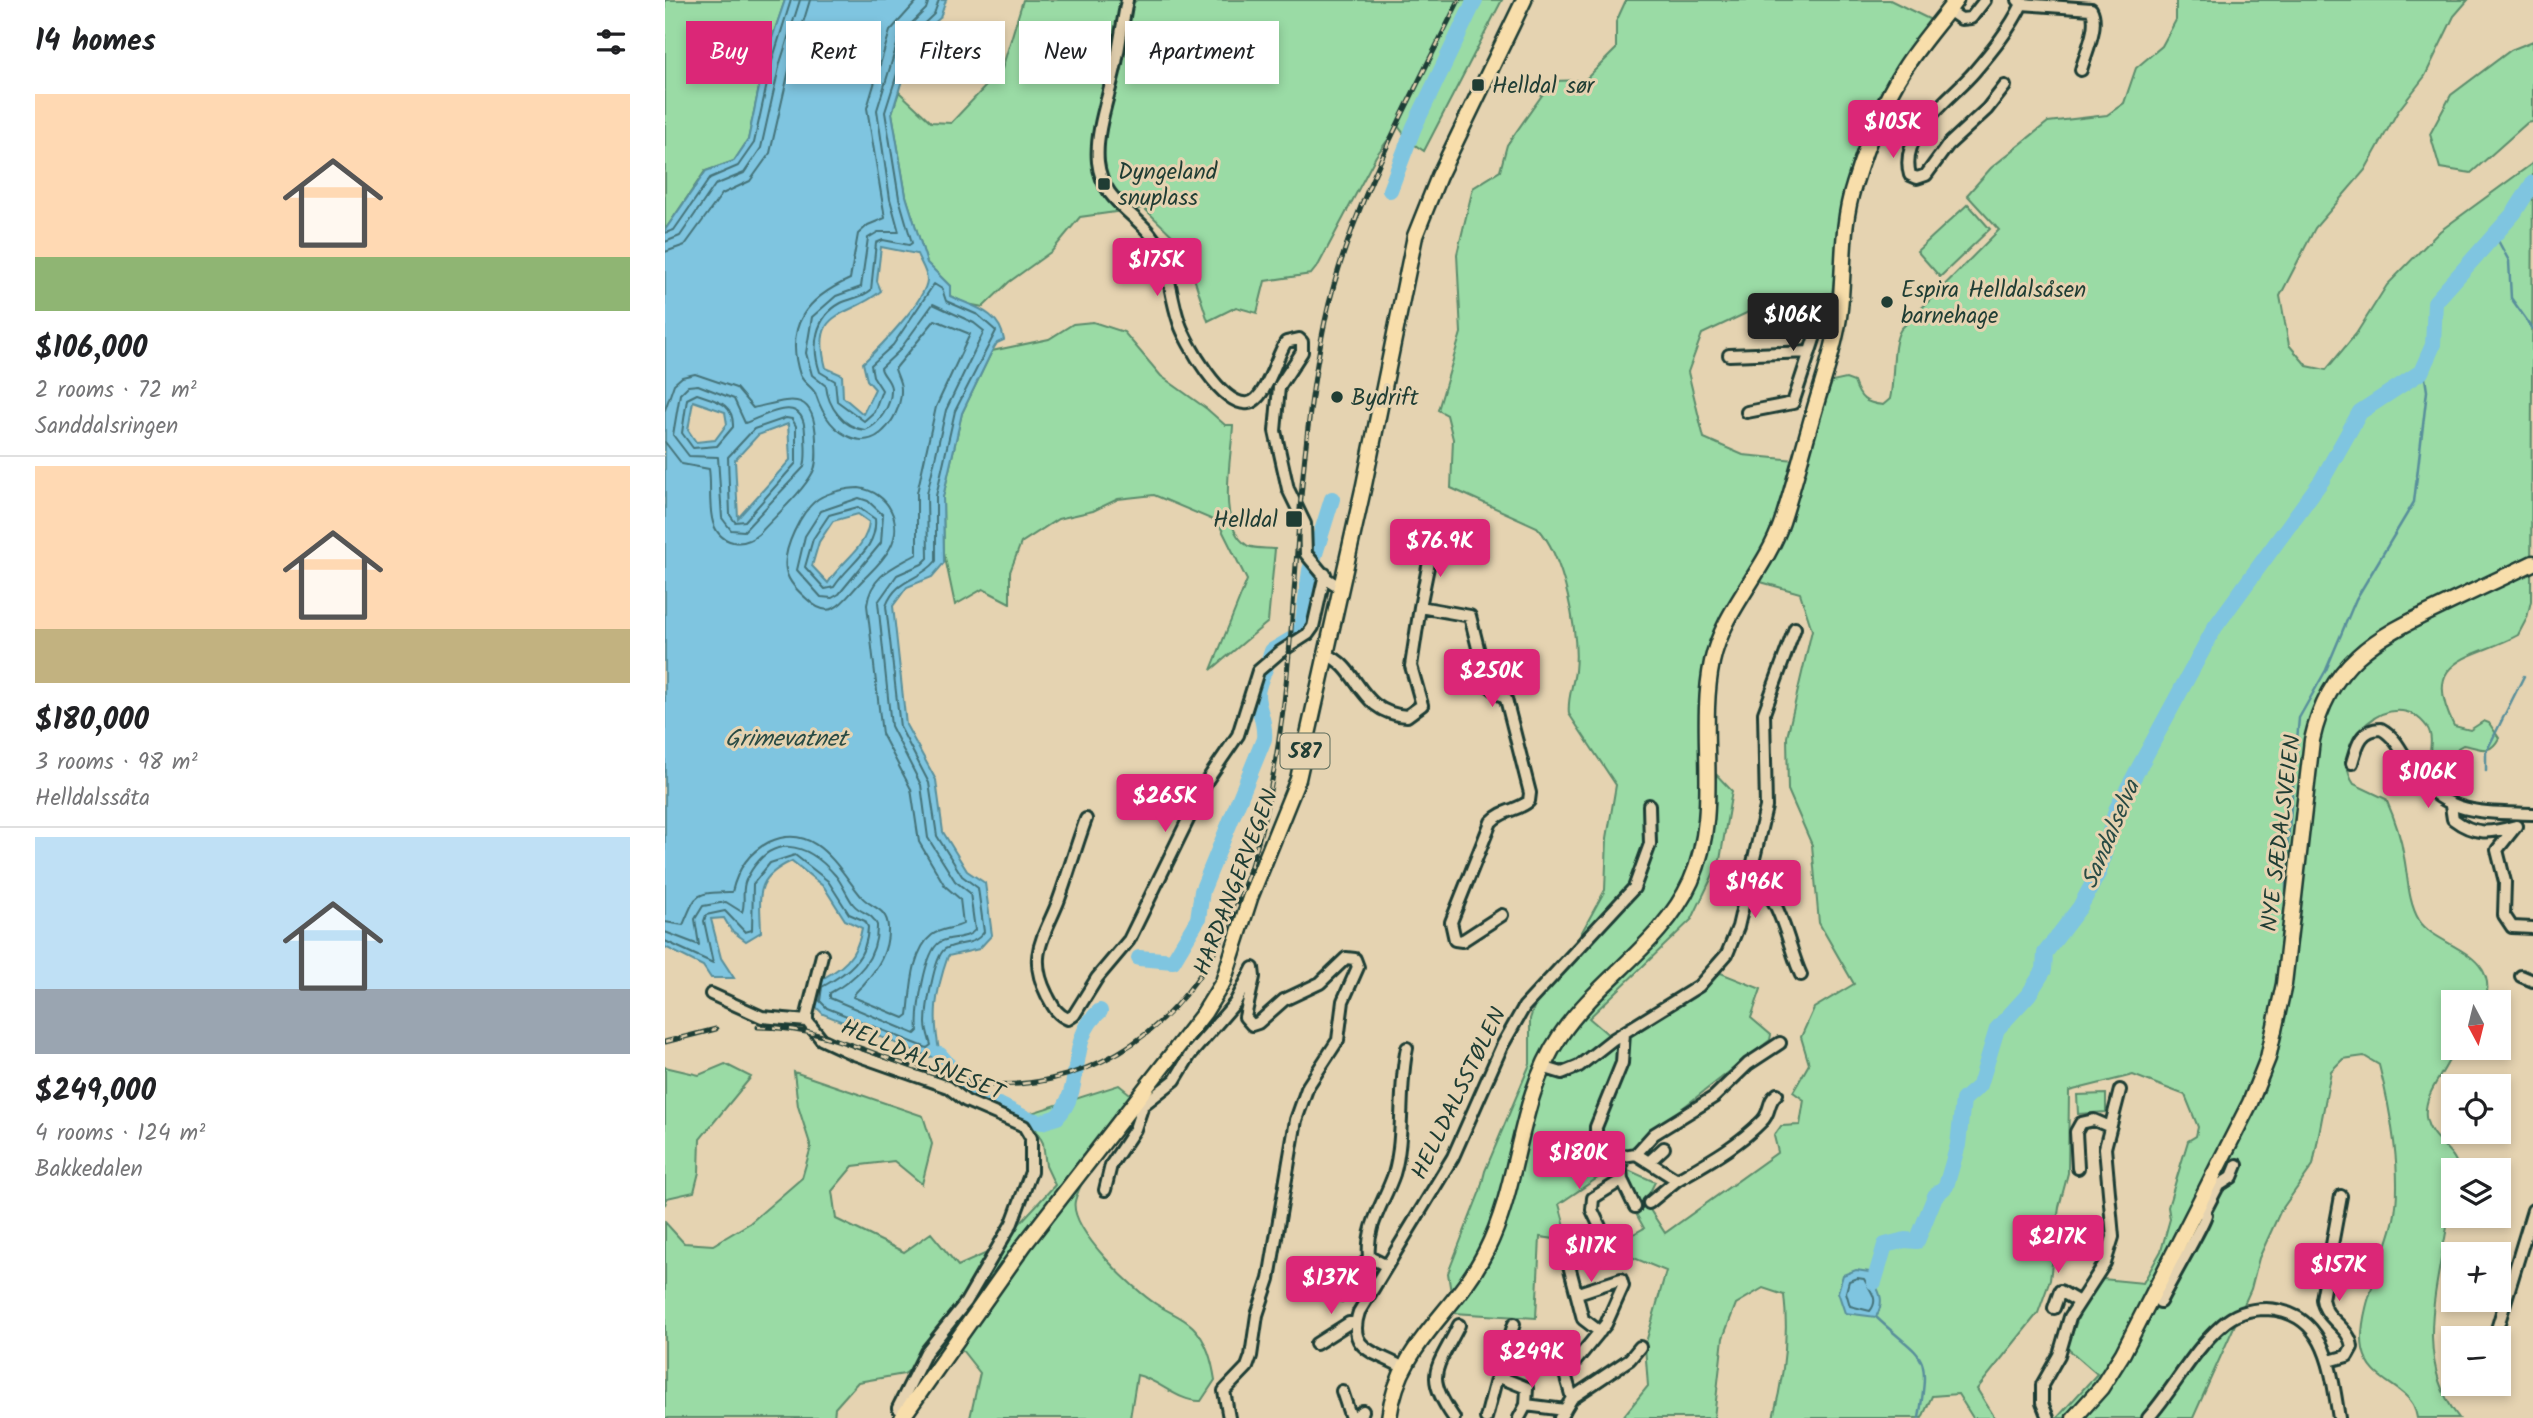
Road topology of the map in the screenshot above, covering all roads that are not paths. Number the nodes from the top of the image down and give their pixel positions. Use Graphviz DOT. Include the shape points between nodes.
graph roads {
  1 [pos="1127,0"];
  2 [pos="1524,0"];
  3 [pos="1985,0"];
  4 [pos="2020,2"];
  5 [pos="1952,5"];
  6 [pos="2081,71"];
  7 [pos="2005,86"];
  8 [pos="1839,320"];
  9 [pos="1809,352"];
  10 [pos="1729,355"];
  11 [pos="1747,412"];
  12 [pos="1432,547"];
  13 [pos="2533,563"];
  14 [pos="1322,572"];
  15 [pos="1343,581"];
  16 [pos="1420,607"];
  17 [pos="1795,628"];
  18 [pos="1327,655"];
  19 [pos="2352,763"];
  20 [pos="1649,805"];
  21 [pos="2451,806"];
  22 [pos="2530,814"];
  23 [pos="1086,819"];
  24 [pos="2516,826"];
  25 [pos="1749,879"];
  26 [pos="1502,915"];
  27 [pos="2533,928"];
  28 [pos="822,955"];
  29 [pos="1801,975"];
  30 [pos="2521,976"];
  31 [pos="2533,981"];
  32 [pos="711,994"];
  33 [pos="1205,1013"];
  34 [pos="807,1021"];
  35 [pos="1218,1026"];
  36 [pos="1624,1033"];
  37 [pos="1780,1043"];
  38 [pos="1406,1048"];
  39 [pos="1542,1067"];
  40 [pos="2120,1090"];
  41 [pos="1777,1094"];
  42 [pos="2108,1126"];
  43 [pos="1664,1148"];
  44 [pos="1636,1154"];
  45 [pos="1620,1159"];
  46 [pos="1650,1161"];
  47 [pos="2237,1165"];
  48 [pos="2078,1168"];
  49 [pos="1622,1180"];
  50 [pos="1677,1181"];
  51 [pos="1105,1190"];
  52 [pos="2341,1196"];
  53 [pos="1649,1203"];
  54 [pos="1635,1207"];
  55 [pos="2533,1210"];
  56 [pos="2200,1211"];
  57 [pos="1601,1229"];
  58 [pos="1565,1250"];
  59 [pos="1369,1256"];
  60 [pos="1387,1266"];
  61 [pos="1578,1293"];
  62 [pos="1343,1294"];
  63 [pos="2079,1302"];
  64 [pos="2160,1302"];
  65 [pos="2054,1307"];
  66 [pos="1355,1323"];
  67 [pos="1514,1324"];
  68 [pos="1459,1325"];
  69 [pos="2498,1326"];
  70 [pos="1600,1332"];
  71 [pos="1316,1344"];
  72 [pos="1640,1347"];
  73 [pos="926,1352"];
  74 [pos="2329,1361"];
  75 [pos="941,1362"];
  76 [pos="1402,1367"];
  77 [pos="1497,1376"];
  78 [pos="1342,1391"];
  79 [pos="1572,1398"];
  80 [pos="1527,1405"];
  81 [pos="900,1413"];
  82 [pos="1562,1414"];
  83 [pos="1356,1416"];
  84 [pos="1229,1418"];
  85 [pos="1389,1418"];
  86 [pos="1454,1418"];
  87 [pos="1486,1418"];
  88 [pos="1519,1418"];
  89 [pos="2048,1418"];
  90 [pos="2074,1418"];
  91 [pos="2148,1418"];
  92 [pos="2339,1418"];
  1 -- 14 [label="street" via="1098,146 1101,182 1112,200 1141,221 1156,242 1189,346 1235,402 1246,404 1258,397 1286,342 1299,338 1303,342 1303,352 1279,387 1274,421 1288,489 1305,524 1309,560"];
  2 -- 15 [label="main road, HARDANGERVEGEN / 587" via="1415,236"];
  3 -- 5 [label="street" via="1971,18 1961,19"];
  4 -- 6 [label="street" via="2091,9 2093,26"];
  4 -- 7 [label="street" via="2008,29 1920,131 1911,153 1910,175 1926,175"];
  5 -- 8 [label="main road" via="1899,77 1856,178 1844,234"];
  8 -- 9 [label="street" via="1822,320"];
  8 -- 39 [label="main road" via="1781,526 1725,625 1713,659 1706,820 1693,877 1662,928 1579,1012"];
  9 -- 10 [label="street"];
  9 -- 11 [label="street" via="1793,403"];
  12 -- 16 [label="street"];
  13 -- 56 [label="main road, NYE SÆDALSVEIEN" via="2387,633 2348,664 2330,689 2312,740 2274,1037 2250,1103"];
  14 -- 15 [label="street"];
  14 -- 23 [label="street" via="1313,627 1258,671 1238,736 1208,779 1129,940 1068,1018 1055,1010 1045,991 1038,957 1041,937"];
  15 -- 18 [label="main road, HARDANGERVEGEN / 587"];
  16 -- 18 [label="street" via="1411,666 1422,705 1407,716 1379,708 1356,686 1339,659"];
  16 -- 26 [label="street" via="1470,616 1487,684 1506,699 1529,801 1491,821 1454,910 1451,932 1455,940 1462,941"];
  17 -- 25 [label="street" via="1764,713 1766,807"];
  18 -- 33 [label="main road, HARDANGERVEGEN / 587" via="1288,811 1250,898 1223,982"];
  19 -- 21 [label="street" via="2363,736 2381,729 2393,738 2426,786"];
  20 -- 60 [label="street, HELLDALSSTØLEN" via="1650,844 1634,888 1524,1007 1453,1157"];
  21 -- 22 [label="street"];
  21 -- 24 [label="street" via="2453,819 2474,832 2493,833"];
  22 -- 24 [label="street"];
  24 -- 27 [label="street" via="2497,850 2505,882 2504,915 2512,927"];
  25 -- 29 [label="street" via="1762,884 1774,901"];
  25 -- 36 [label="street" via="1734,938 1715,971"];
  28 -- 34 [label="street"];
  30 -- 31 [label="street"];
  32 -- 34 [label="street" via="762,1017"];
  33 -- 35 [label="street"];
  33 -- 75 [label="main road, HARDANGERVEGEN / 587" via="1099,1144"];
  34 -- 73 [label="street, HELLDALSNESET" via="827,1042 949,1087 966,1101 1011,1119 1030,1133 1033,1162 1018,1209 967,1302"];
  35 -- 51 [label="street" via="1190,1055 1175,1080 1143,1105 1135,1129 1111,1165"];
  35 -- 84 [label="street" via="1253,968 1245,1017 1252,1025 1284,1000 1320,983 1346,958 1358,962 1343,1001 1338,1040 1307,1086 1296,1120 1251,1356 1247,1367 1224,1391"];
  36 -- 39 [label="street" via="1571,1071"];
  36 -- 45 [label="street" via="1622,1063 1595,1137 1601,1154"];
  37 -- 44 [label="street" via="1748,1064 1714,1097 1654,1134"];
  38 -- 59 [label="street, HELLDALSSTØLEN" via="1395,1170 1369,1232"];
  39 -- 76 [label="main road" via="1523,1120 1506,1202 1487,1251"];
  40 -- 42 [label="street"];
  41 -- 50 [label="street" via="1756,1127"];
  42 -- 48 [label="street" via="2094,1120 2081,1123 2076,1132"];
  42 -- 63 [label="street" via="2105,1163 2113,1237 2105,1263"];
  43 -- 46 [label="street"];
  44 -- 45 [label="street"];
  44 -- 46 [label="street"];
  45 -- 49 [label="street"];
  46 -- 50 [label="street"];
  47 -- 56 [label="street, NYE SÆDALSVEIEN" via="2232,1177 2218,1186"];
  49 -- 54 [label="street"];
  49 -- 57 [label="street" via="1593,1198"];
  50 -- 53 [label="street"];
  52 -- 74 [label="street" via="2322,1299 2325,1312 2349,1337 2351,1347 2347,1356"];
  55 -- 69 [label="street"];
  56 -- 64 [label="street, NYE SÆDALSVEIEN" via="2205,1223"];
  56 -- 90 [label="main road, NYE SÆDALSVEIEN" via="2123,1353 2101,1388"];
  58 -- 61 [label="street"];
  59 -- 60 [label="street"];
  59 -- 62 [label="street, HELLDALSSTØLEN"];
  60 -- 66 [label="street, HELLDALSSTØLEN"];
  61 -- 70 [label="street" via="1583,1320"];
  61 -- 70 [label="street" via="1621,1279 1623,1286"];
  63 -- 65 [label="street" via="2060,1291"];
  63 -- 89 [label="street" via="2042,1385"];
  66 -- 71 [label="street"];
  66 -- 76 [label="street" via="1360,1343"];
  67 -- 77 [label="street"];
  68 -- 86 [label="street" via="1434,1378 1437,1393"];
  70 -- 79 [label="street" via="1565,1374"];
  72 -- 79 [label="street" via="1630,1359"];
  73 -- 75 [label="street"];
  73 -- 81 [label="street, HELLDALSNESET"];
  74 -- 91 [label="street" via="2322,1342 2302,1320 2272,1310 2240,1314 2210,1338"];
  74 -- 92 [label="street"];
  75 -- 81 [label="main road, HARDANGERVEGEN / 587"];
  76 -- 85 [label="main road"];
  77 -- 80 [label="street" via="1527,1388"];
  77 -- 87 [label="street"];
  78 -- 83 [label="street"];
  79 -- 82 [label="street"];
  80 -- 82 [label="street"];
  80 -- 88 [label="street"];
}
